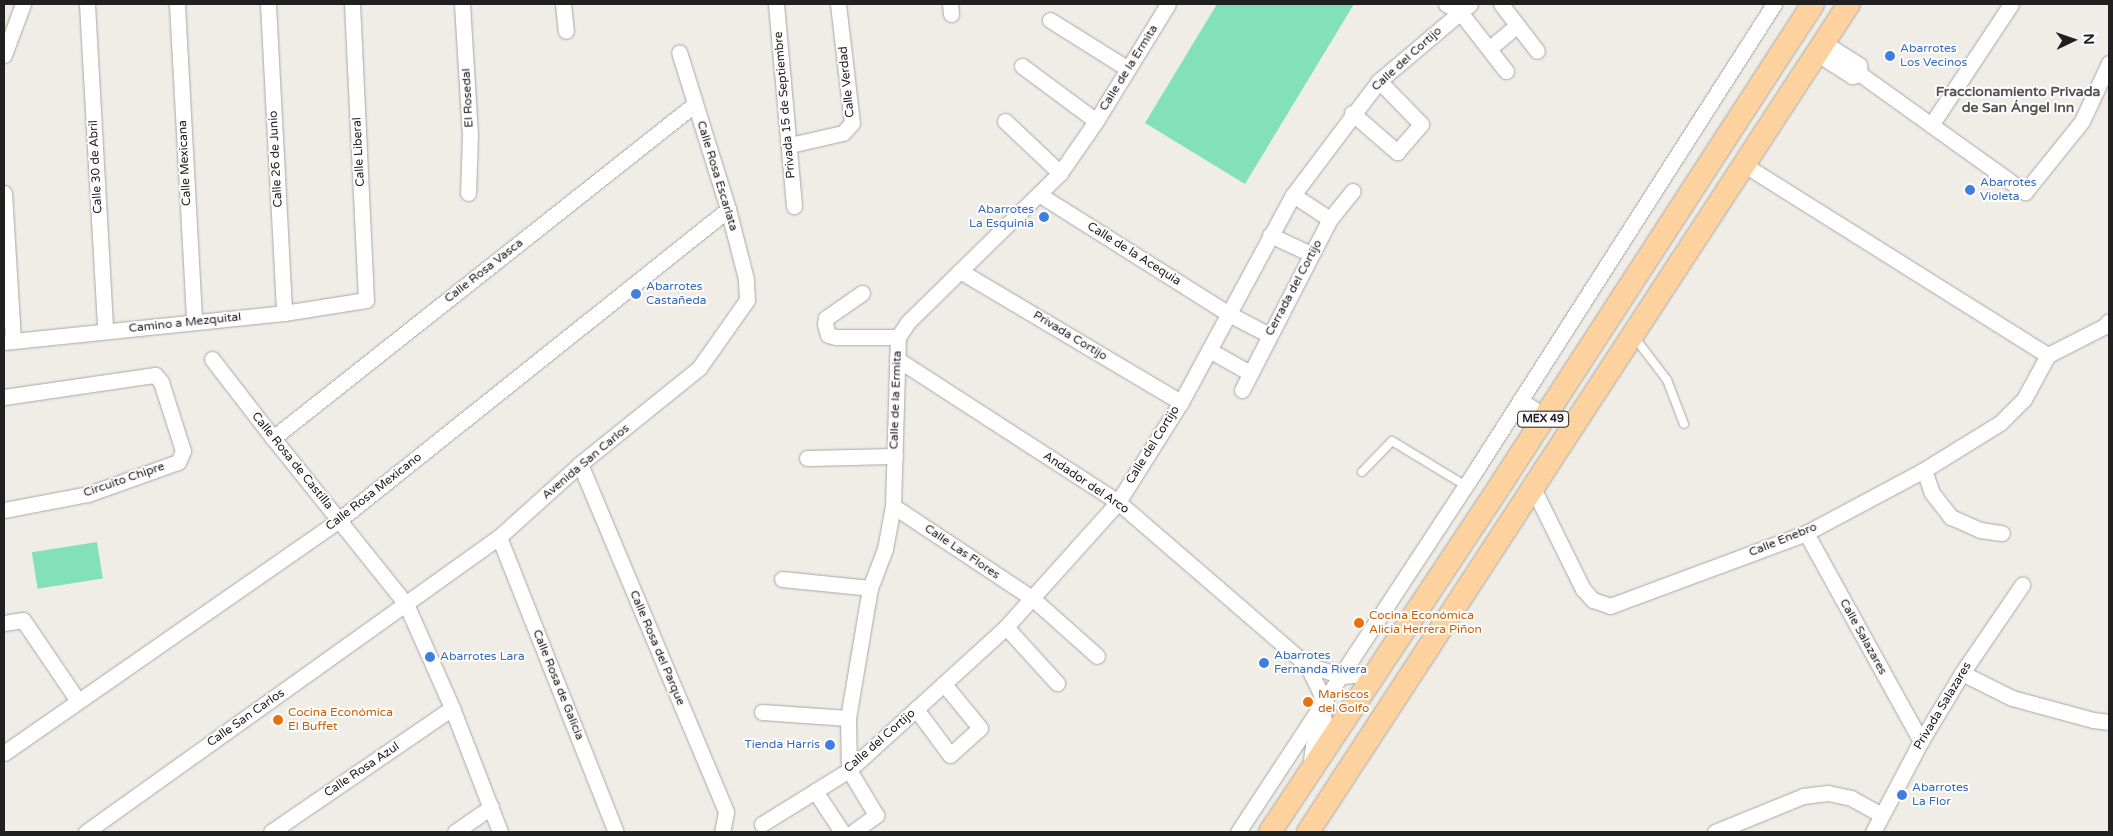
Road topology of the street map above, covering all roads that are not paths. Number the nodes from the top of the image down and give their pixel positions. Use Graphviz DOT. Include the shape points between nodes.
graph roads {
  1 [pos="23,4"];
  2 [pos="87,4"];
  3 [pos="177,4"];
  4 [pos="268,4"];
  5 [pos="352,4"];
  6 [pos="462,4"];
  7 [pos="563,4"];
  8 [pos="776,4"];
  9 [pos="838,4"];
  10 [pos="1168,4"];
  11 [pos="1446,4"];
  12 [pos="1501,4"];
  13 [pos="1774,4"];
  14 [pos="1813,4"];
  15 [pos="1849,4"];
  16 [pos="2010,4"];
  17 [pos="1465,8"];
  18 [pos="1050,20"];
  19 [pos="1517,25"];
  20 [pos="566,31"];
  21 [pos="1490,48"];
  22 [pos="1820,48"];
  23 [pos="1537,51"];
  24 [pos="679,52"];
  25 [pos="4,55"];
  26 [pos="2109,63"];
  27 [pos="1022,66"];
  28 [pos="1128,68"];
  29 [pos="1506,71"];
  30 [pos="1379,81"];
  31 [pos="695,104"];
  32 [pos="1352,113"];
  33 [pos="1005,121"];
  34 [pos="1096,121"];
  35 [pos="1931,125"];
  36 [pos="790,145"];
  37 [pos="1743,164"];
  38 [pos="1060,173"];
  39 [pos="1353,191"];
  40 [pos="4,193"];
  41 [pos="468,193"];
  42 [pos="1040,194"];
  43 [pos="1293,195"];
  44 [pos="794,206"];
  45 [pos="728,209"];
  46 [pos="1330,219"];
  47 [pos="1270,235"];
  48 [pos="1311,254"];
  49 [pos="960,271"];
  50 [pos="862,293"];
  51 [pos="366,300"];
  52 [pos="747,300"];
  53 [pos="284,314"];
  54 [pos="1229,314"];
  55 [pos="194,322"];
  56 [pos="2108,325"];
  57 [pos="105,331"];
  58 [pos="1632,334"];
  59 [pos="1269,335"];
  60 [pos="898,337"];
  61 [pos="8,341"];
  62 [pos="1209,350"];
  63 [pos="2048,355"];
  64 [pos="212,359"];
  65 [pos="897,359"];
  66 [pos="1250,373"];
  67 [pos="1242,390"];
  68 [pos="4,397"];
  69 [pos="1520,400"];
  70 [pos="1180,402"];
  71 [pos="1545,416"];
  72 [pos="1684,424"];
  73 [pos="273,438"];
  74 [pos="895,456"];
  75 [pos="807,458"];
  76 [pos="580,464"];
  77 [pos="1479,465"];
  78 [pos="1924,470"];
  79 [pos="1362,472"];
  80 [pos="1503,481"];
  81 [pos="1466,486"];
  82 [pos="1533,488"];
  83 [pos="1118,502"];
  84 [pos="893,506"];
  85 [pos="4,510"];
  86 [pos="339,520"];
  87 [pos="1806,533"];
  88 [pos="2002,533"];
  89 [pos="499,537"];
  90 [pos="782,579"];
  91 [pos="2022,585"];
  92 [pos="870,588"];
  93 [pos="1032,598"];
  94 [pos="406,604"];
  95 [pos="4,623"];
  96 [pos="1006,627"];
  97 [pos="1097,656"];
  98 [pos="1307,665"];
  99 [pos="1376,673"];
  100 [pos="1962,673"];
  101 [pos="1342,676"];
  102 [pos="1057,683"];
  103 [pos="944,684"];
  104 [pos="78,701"];
  105 [pos="1323,704"];
  106 [pos="452,708"];
  107 [pos="916,709"];
  108 [pos="762,712"];
  109 [pos="848,718"];
  110 [pos="2109,722"];
  111 [pos="1921,741"];
  112 [pos="4,753"];
  113 [pos="849,770"];
  114 [pos="1309,772"];
  115 [pos="1336,790"];
  116 [pos="815,791"];
  117 [pos="491,807"];
  118 [pos="1882,815"];
  119 [pos="762,824"];
  120 [pos="86,832"];
  121 [pos="271,832"];
  122 [pos="455,832"];
  123 [pos="500,832"];
  124 [pos="616,832"];
  125 [pos="722,832"];
  126 [pos="842,832"];
  127 [pos="853,832"];
  128 [pos="1238,832"];
  129 [pos="1270,832"];
  130 [pos="1308,832"];
  131 [pos="1715,832"];
  132 [pos="1873,832"];
  1 -- 25 [label="street"];
  2 -- 57 [label="street, Calle 30 de Abril"];
  3 -- 55 [label="street, Calle Mexicana"];
  4 -- 53 [label="street, Calle 26 de Junio"];
  5 -- 51 [label="street, Calle Liberal"];
  6 -- 41 [label="street, El Rosedal" via="470,134"];
  7 -- 20 [label="street"];
  8 -- 36 [label="street, Privada 15 de Septiembre"];
  9 -- 36 [label="street, Calle Verdad" via="852,123 843,133"];
  10 -- 28 [label="street, Calle de la Ermita"];
  11 -- 17 [label="street"];
  12 -- 19 [label="street"];
  13 -- 69 [label="street"];
  14 -- 71 [label="main road, MEX 49"];
  15 -- 22 [label="main road, MEX 49"];
  16 -- 35 [label="street"];
  17 -- 21 [label="street"];
  17 -- 30 [label="street, Calle del Cortijo"];
  18 -- 28 [label="street"];
  19 -- 21 [label="street"];
  19 -- 23 [label="street"];
  21 -- 29 [label="street"];
  22 -- 35 [label="street" via="1847,65 1859,65 1860,74"];
  22 -- 37 [label="main road, MEX 49"];
  24 -- 31 [label="street, Calle Rosa Escarlata"];
  26 -- 35 [label="street" via="2082,122 2025,192"];
  27 -- 34 [label="street"];
  28 -- 34 [label="street, Calle de la Ermita"];
  30 -- 32 [label="street, Calle del Cortijo"];
  30 -- 32 [label="street" via="1421,124 1397,152"];
  31 -- 45 [label="street, Calle Rosa Escarlata"];
  31 -- 73 [label="street, Calle Rosa Vasca"];
  32 -- 43 [label="street, Calle del Cortijo"];
  33 -- 38 [label="street"];
  34 -- 38 [label="street, Calle de la Ermita"];
  36 -- 44 [label="street, Privada 15 de Septiembre"];
  37 -- 58 [label="main road, MEX 49"];
  37 -- 63 [label="street"];
  38 -- 42 [label="street, Calle de la Ermita"];
  39 -- 46 [label="street, Cerrada del Cortijo"];
  40 -- 61 [label="street"];
  42 -- 49 [label="street, Calle de la Ermita"];
  42 -- 54 [label="street, Calle de la Acequia"];
  43 -- 46 [label="street"];
  43 -- 47 [label="street, Calle del Cortijo"];
  45 -- 52 [label="street, Calle Rosa Escarlata" via="746,279"];
  45 -- 86 [label="street, Calle Rosa Mexicano"];
  46 -- 48 [label="street, Cerrada del Cortijo"];
  47 -- 48 [label="street"];
  47 -- 54 [label="street, Calle del Cortijo"];
  48 -- 59 [label="street, Cerrada del Cortijo"];
  49 -- 60 [label="street, Calle de la Ermita" via="908,322"];
  49 -- 70 [label="street, Privada Cortijo"];
  50 -- 60 [label="street" via="826,318 824,324 828,335"];
  51 -- 53 [label="street, Camino a Mezquital"];
  52 -- 76 [label="street, Avenida San Carlos" via="699,368"];
  53 -- 55 [label="street, Camino a Mezquital"];
  54 -- 59 [label="street, Calle de la Acequia"];
  54 -- 62 [label="street, Calle del Cortijo"];
  55 -- 57 [label="street, Camino a Mezquital"];
  56 -- 63 [label="street"];
  57 -- 61 [label="street, Camino a Mezquital"];
  58 -- 72 [label="lane" via="1667,380"];
  58 -- 82 [label="main road, MEX 49"];
  59 -- 66 [label="street, Cerrada del Cortijo"];
  60 -- 65 [label="street, Calle de la Ermita"];
  62 -- 66 [label="street"];
  62 -- 70 [label="street, Calle del Cortijo"];
  63 -- 78 [label="street, Calle Enebro" via="2024,399 2000,423"];
  64 -- 73 [label="street, Calle Rosa de Castilla"];
  65 -- 74 [label="street, Calle de la Ermita"];
  65 -- 83 [label="street, Andador del Arco"];
  66 -- 67 [label="street, Cerrada del Cortijo"];
  68 -- 85 [label="street, Circuito Chipre" via="155,375 161,382 183,451 178,462 88,494"];
  69 -- 71 [label="street"];
  69 -- 77 [label="street"];
  70 -- 83 [label="street, Calle del Cortijo"];
  71 -- 80 [label="main road, MEX 49"];
  73 -- 86 [label="street, Calle Rosa de Castilla"];
  74 -- 75 [label="street"];
  74 -- 84 [label="street, Calle de la Ermita"];
  76 -- 89 [label="street, Avenida San Carlos"];
  76 -- 125 [label="street, Calle Rosa del Parque" via="726,812"];
  77 -- 80 [label="street"];
  77 -- 81 [label="street"];
  78 -- 87 [label="street, Calle Enebro"];
  78 -- 88 [label="street" via="1932,493 1951,517 1980,530"];
  79 -- 81 [label="lane" via="1389,443 1396,441"];
  80 -- 99 [label="main road, MEX 49"];
  81 -- 101 [label="street"];
  82 -- 87 [label="street, Calle Enebro" via="1583,589 1593,600 1610,606"];
  82 -- 115 [label="main road, MEX 49"];
  83 -- 93 [label="street, Calle del Cortijo"];
  83 -- 98 [label="street, Andador del Arco"];
  84 -- 92 [label="street, Calle de la Ermita" via="885,549"];
  84 -- 93 [label="street, Calle Las Flores"];
  86 -- 94 [label="street, Calle Rosa de Castilla"];
  86 -- 104 [label="street, Calle Rosa Mexicano"];
  87 -- 111 [label="street, Calle Salazares"];
  89 -- 94 [label="street, Avenida San Carlos"];
  89 -- 124 [label="street, Calle Rosa de Galicia"];
  90 -- 92 [label="street"];
  91 -- 100 [label="street, Privada Salazares"];
  92 -- 109 [label="street, Calle de la Ermita"];
  93 -- 96 [label="street, Calle del Cortijo"];
  93 -- 97 [label="street, Calle Las Flores"];
  94 -- 106 [label="street, Calle Rosa de Castilla"];
  94 -- 120 [label="street, Calle San Carlos"];
  95 -- 104 [label="street" via="23,620"];
  96 -- 102 [label="street"];
  96 -- 103 [label="street, Calle del Cortijo"];
  98 -- 101 [label="street, Andador del Arco"];
  98 -- 105 [label="street, Andador del Arco"];
  99 -- 101 [label="street, Andador del Arco"];
  99 -- 114 [label="main road, MEX 49"];
  100 -- 110 [label="street" via="2012,698"];
  100 -- 111 [label="street, Privada Salazares"];
  101 -- 105 [label="street"];
  103 -- 107 [label="street, Calle del Cortijo"];
  103 -- 107 [label="street" via="980,728 950,755"];
  104 -- 112 [label="street, Calle Rosa Mexicano"];
  105 -- 114 [label="street, Andador del Arco" via="1324,723 1313,746"];
  105 -- 128 [label="street"];
  106 -- 117 [label="street, Calle Rosa de Castilla"];
  106 -- 121 [label="street, Calle Rosa Azul"];
  107 -- 113 [label="street, Calle del Cortijo"];
  108 -- 109 [label="street"];
  109 -- 113 [label="street, Calle de la Ermita"];
  111 -- 118 [label="street, Privada Salazares"];
  113 -- 116 [label="street, Calle del Cortijo"];
  113 -- 127 [label="street" via="876,815"];
  114 -- 115 [label="main road"];
  114 -- 129 [label="main road, MEX 49"];
  115 -- 130 [label="main road, MEX 49"];
  116 -- 119 [label="street, Calle del Cortijo"];
  116 -- 126 [label="street"];
  117 -- 122 [label="street"];
  117 -- 123 [label="street, Calle Rosa de Castilla"];
  118 -- 131 [label="street" via="1850,798 1828,793 1802,796"];
  118 -- 132 [label="street, Privada Salazares"];
}
